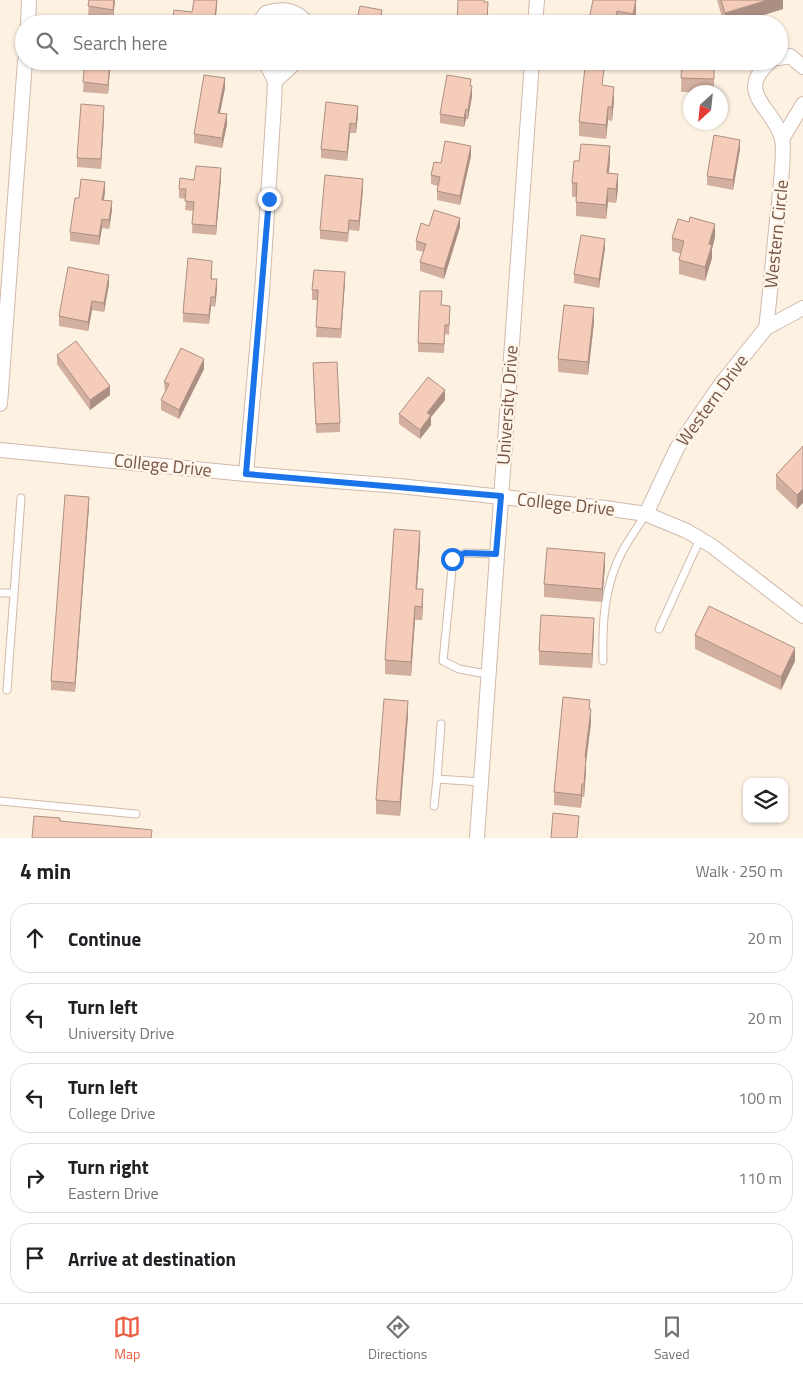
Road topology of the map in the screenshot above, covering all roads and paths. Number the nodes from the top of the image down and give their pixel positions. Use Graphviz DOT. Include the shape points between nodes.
graph roads {
  1 [pos="29,0"];
  2 [pos="537,0"];
  3 [pos="28,15"];
  4 [pos="265,15"];
  5 [pos="298,15"];
  6 [pos="536,15"];
  7 [pos="788,56"];
  8 [pos="803,67"];
  9 [pos="24,70"];
  10 [pos="270,70"];
  11 [pos="287,70"];
  12 [pos="531,70"];
  13 [pos="761,70"];
  14 [pos="275,81"];
  15 [pos="803,104"];
  16 [pos="782,139"];
  17 [pos="803,308"];
  18 [pos="766,328"];
  19 [pos="0,404"];
  20 [pos="0,450"];
  21 [pos="246,474"];
  22 [pos="501,496"];
  23 [pos="21,498"];
  24 [pos="646,514"];
  25 [pos="700,539"];
  26 [pos="496,554"];
  27 [pos="0,593"];
  28 [pos="13,594"];
  29 [pos="803,616"];
  30 [pos="659,629"];
  31 [pos="604,661"];
  32 [pos="487,674"];
  33 [pos="7,690"];
  34 [pos="441,724"];
  35 [pos="437,779"];
  36 [pos="481,782"];
  37 [pos="0,801"];
  38 [pos="434,806"];
  39 [pos="136,814"];
  40 [pos="477,838"];
  1 -- 3 [label="street"];
  2 -- 6 [label="street"];
  4 -- 5 [label="street" via="286,10"];
  7 -- 8 [label="street"];
  9 -- 19 [label="street"];
  10 -- 14 [label="street"];
  11 -- 14 [label="street"];
  12 -- 22 [label="street, University Drive"];
  13 -- 16 [label="street, Western Circle" via="755,84 758,100"];
  14 -- 21 [label="street" via="269,199"];
  15 -- 16 [label="street"];
  16 -- 18 [label="street, Western Circle" via="782,174"];
  17 -- 18 [label="street, Western Drive"];
  18 -- 24 [label="street, Western Drive" via="721,384 677,448"];
  20 -- 21 [label="street, College Drive"];
  21 -- 22 [label="street, College Drive"];
  22 -- 24 [label="street, College Drive"];
  22 -- 26 [label="street, University Drive"];
  23 -- 28 [label="lane"];
  24 -- 25 [label="street, College Drive"];
  24 -- 31 [label="lane" via="622,551 611,578 602,630"];
  25 -- 29 [label="street, College Drive"];
  25 -- 30 [label="lane"];
  26 -- 32 [label="street, University Drive"];
  26 -- 32 [label="lane" via="465,553 452,559 443,661 459,669"];
  27 -- 28 [label="lane"];
  28 -- 33 [label="lane"];
  32 -- 36 [label="street, University Drive"];
  34 -- 35 [label="lane"];
  35 -- 36 [label="lane"];
  35 -- 38 [label="lane"];
  36 -- 40 [label="street, University Drive"];
  37 -- 39 [label="lane"];
}
